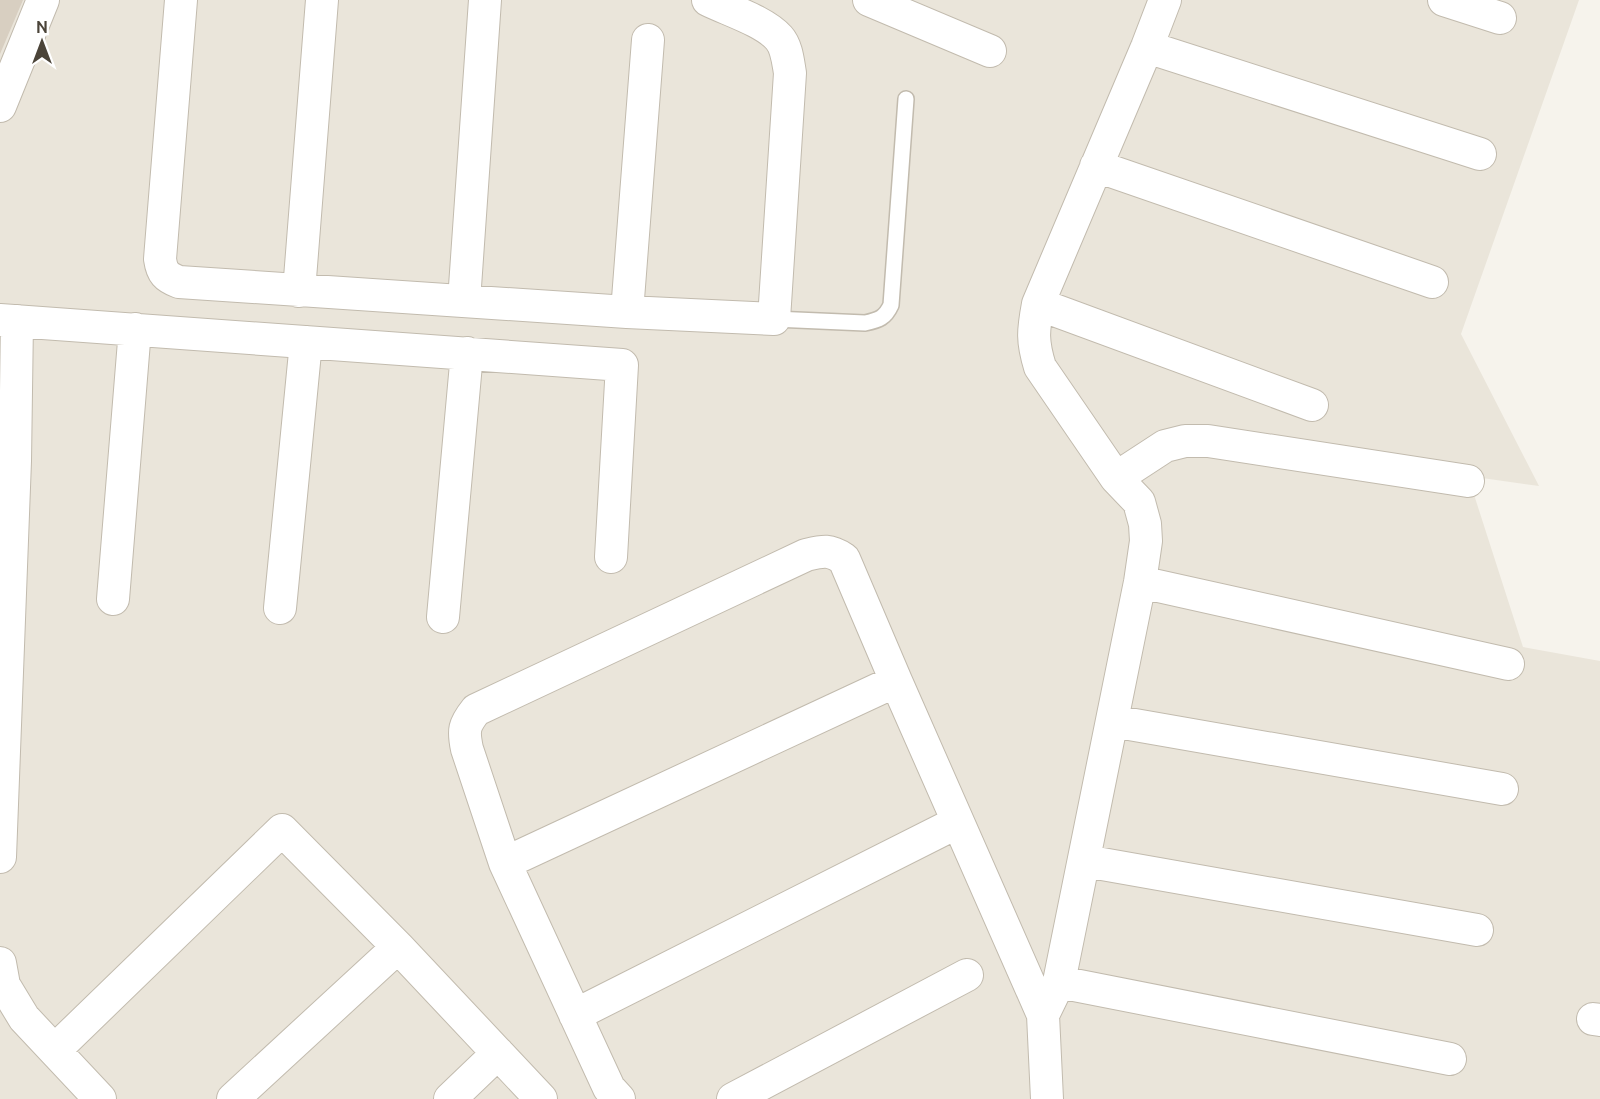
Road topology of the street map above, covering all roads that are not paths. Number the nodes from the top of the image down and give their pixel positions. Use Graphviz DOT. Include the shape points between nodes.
graph roads {
  1 [pos="43,0"];
  2 [pos="181,0"];
  3 [pos="322,0"];
  4 [pos="485,0"];
  5 [pos="708,0"];
  6 [pos="869,0"];
  7 [pos="1165,0"];
  8 [pos="1444,0"];
  9 [pos="1500,18"];
  10 [pos="648,40"];
  11 [pos="1147,47"];
  12 [pos="990,51"];
  13 [pos="906,99"];
  14 [pos="0,106"];
  15 [pos="1480,154"];
  16 [pos="1096,166"];
  17 [pos="1432,282"];
  18 [pos="299,291"];
  19 [pos="464,301"];
  20 [pos="1038,304"];
  21 [pos="627,312"];
  22 [pos="774,319"];
  23 [pos="9,320"];
  24 [pos="135,329"];
  25 [pos="306,342"];
  26 [pos="467,353"];
  27 [pos="1312,405"];
  28 [pos="7,461"];
  29 [pos="1116,478"];
  30 [pos="1468,481"];
  31 [pos="611,557"];
  32 [pos="1140,582"];
  33 [pos="113,599"];
  34 [pos="4,608"];
  35 [pos="280,609"];
  36 [pos="443,617"];
  37 [pos="1508,664"];
  38 [pos="896,681"];
  39 [pos="1112,721"];
  40 [pos="2,755"];
  41 [pos="1502,789"];
  42 [pos="958,822"];
  43 [pos="0,857"];
  44 [pos="1085,861"];
  45 [pos="505,863"];
  46 [pos="1478,930"];
  47 [pos="398,947"];
  48 [pos="0,963"];
  49 [pos="967,975"];
  50 [pos="1059,982"];
  51 [pos="575,1015"];
  52 [pos="1043,1015"];
  53 [pos="55,1050"];
  54 [pos="498,1053"];
  55 [pos="1450,1059"];
  56 [pos="100,1099"];
  57 [pos="233,1099"];
  58 [pos="450,1099"];
  59 [pos="541,1099"];
  60 [pos="619,1099"];
  61 [pos="733,1099"];
  62 [pos="1047,1099"];
  1 -- 14 [label="street"];
  2 -- 18 [label="street" via="162,269 167,278 179,282"];
  3 -- 18 [label="street"];
  4 -- 19 [label="street"];
  5 -- 22 [label="street" via="765,27 779,39 787,54 790,74"];
  6 -- 12 [label="street"];
  7 -- 11 [label="street"];
  8 -- 9 [label="street"];
  10 -- 21 [label="street"];
  11 -- 15 [label="street"];
  11 -- 16 [label="street"];
  13 -- 22 [label="lane" via="891,305 887,315 865,322"];
  16 -- 17 [label="street"];
  16 -- 20 [label="street"];
  18 -- 19 [label="street"];
  19 -- 21 [label="street"];
  20 -- 27 [label="street"];
  20 -- 29 [label="street" via="1033,330 1040,367"];
  21 -- 22 [label="street"];
  23 -- 24 [label="street"];
  23 -- 28 [label="street"];
  24 -- 25 [label="street"];
  24 -- 33 [label="street"];
  25 -- 26 [label="street"];
  25 -- 35 [label="street"];
  26 -- 31 [label="street" via="622,365"];
  26 -- 36 [label="street"];
  28 -- 34 [label="street"];
  29 -- 30 [label="street" via="1165,446 1208,441"];
  29 -- 32 [label="street" via="1139,502 1145,524"];
  32 -- 37 [label="street"];
  32 -- 39 [label="street"];
  34 -- 40 [label="street"];
  38 -- 42 [label="street"];
  38 -- 45 [label="street"];
  38 -- 45 [label="street" via="844,559 832,552 820,552 784,565 476,710 466,722 464,735"];
  39 -- 41 [label="street"];
  39 -- 44 [label="street"];
  40 -- 43 [label="street"];
  42 -- 51 [label="street"];
  42 -- 52 [label="street"];
  44 -- 46 [label="street"];
  44 -- 50 [label="street"];
  45 -- 51 [label="street"];
  47 -- 53 [label="street" via="282,830"];
  47 -- 54 [label="street"];
  47 -- 57 [label="street"];
  48 -- 53 [label="street" via="4,985 24,1018"];
  49 -- 61 [label="street"];
  50 -- 52 [label="street"];
  50 -- 55 [label="street"];
  51 -- 60 [label="street" via="609,1088"];
  52 -- 62 [label="street"];
  53 -- 56 [label="street"];
  54 -- 58 [label="street"];
  54 -- 59 [label="street"];
}
